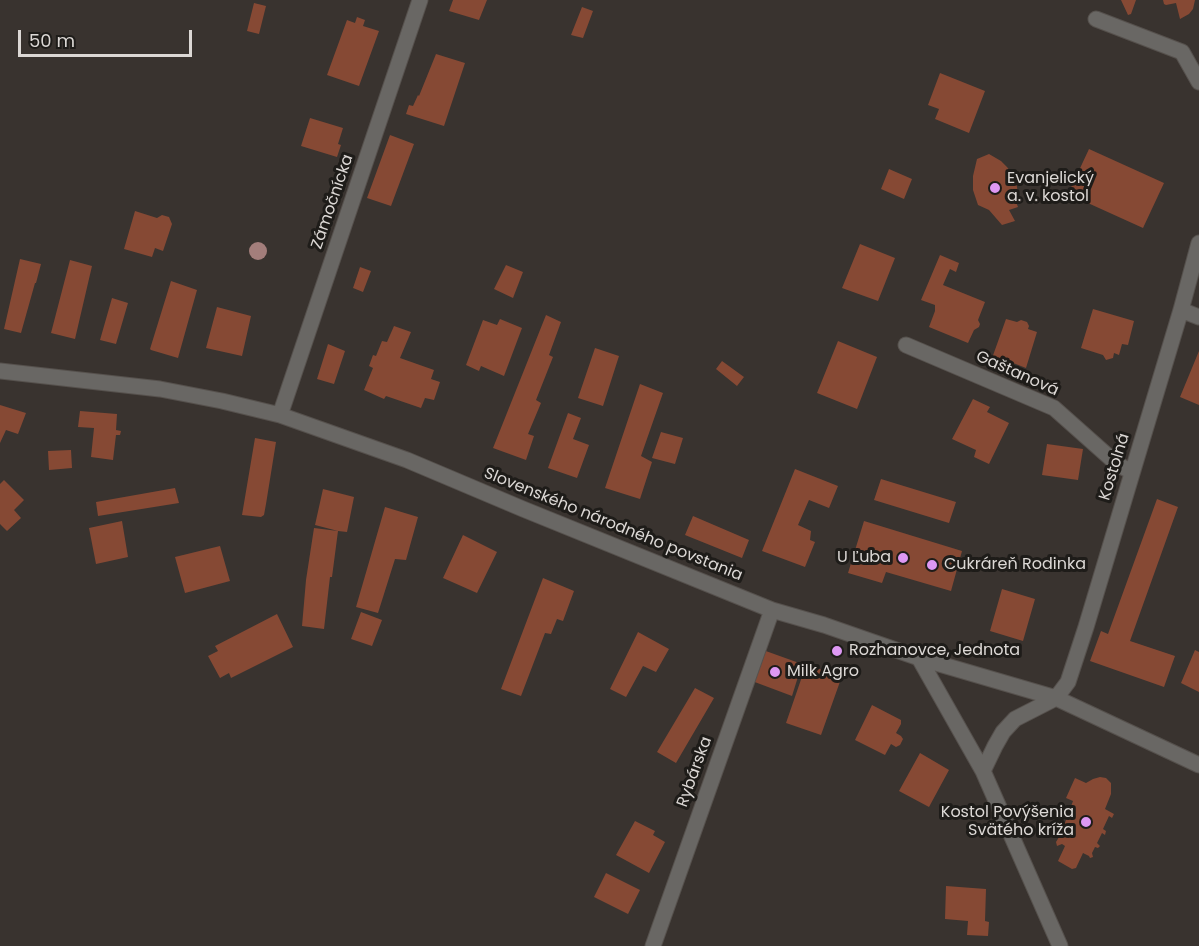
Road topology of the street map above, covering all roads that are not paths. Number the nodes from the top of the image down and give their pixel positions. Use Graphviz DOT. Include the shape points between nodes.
graph roads {
  1 [pos="420,0"];
  2 [pos="1096,19"];
  3 [pos="1199,81"];
  4 [pos="1199,243"];
  5 [pos="1181,310"];
  6 [pos="1199,317"];
  7 [pos="906,345"];
  8 [pos="0,371"];
  9 [pos="280,415"];
  10 [pos="1132,472"];
  11 [pos="772,609"];
  12 [pos="919,658"];
  13 [pos="1056,698"];
  14 [pos="1199,765"];
  15 [pos="983,771"];
  16 [pos="653,946"];
  17 [pos="1060,946"];
  1 -- 9 [label="street, Zámočnícka"];
  2 -- 3 [label="street" via="1182,52"];
  4 -- 5 [label="street, Kostolná"];
  5 -- 6 [label="street"];
  5 -- 10 [label="street, Kostolná"];
  7 -- 10 [label="street, Gaštanová" via="1054,408 1117,464"];
  8 -- 9 [label="street, Slovenského národného povstania" via="160,388"];
  9 -- 11 [label="street, Slovenského národného povstania" via="407,460"];
  10 -- 13 [label="street, Kostolná" via="1068,682"];
  11 -- 12 [label="street, Slovenského národného povstania"];
  11 -- 16 [label="street, Rybárska"];
  12 -- 13 [label="street, Slovenského národného povstania"];
  12 -- 15 [label="street"];
  13 -- 14 [label="street, Slovenského národného povstania"];
  13 -- 15 [label="street" via="1015,718 1003,732"];
  15 -- 17 [label="street"];
}
